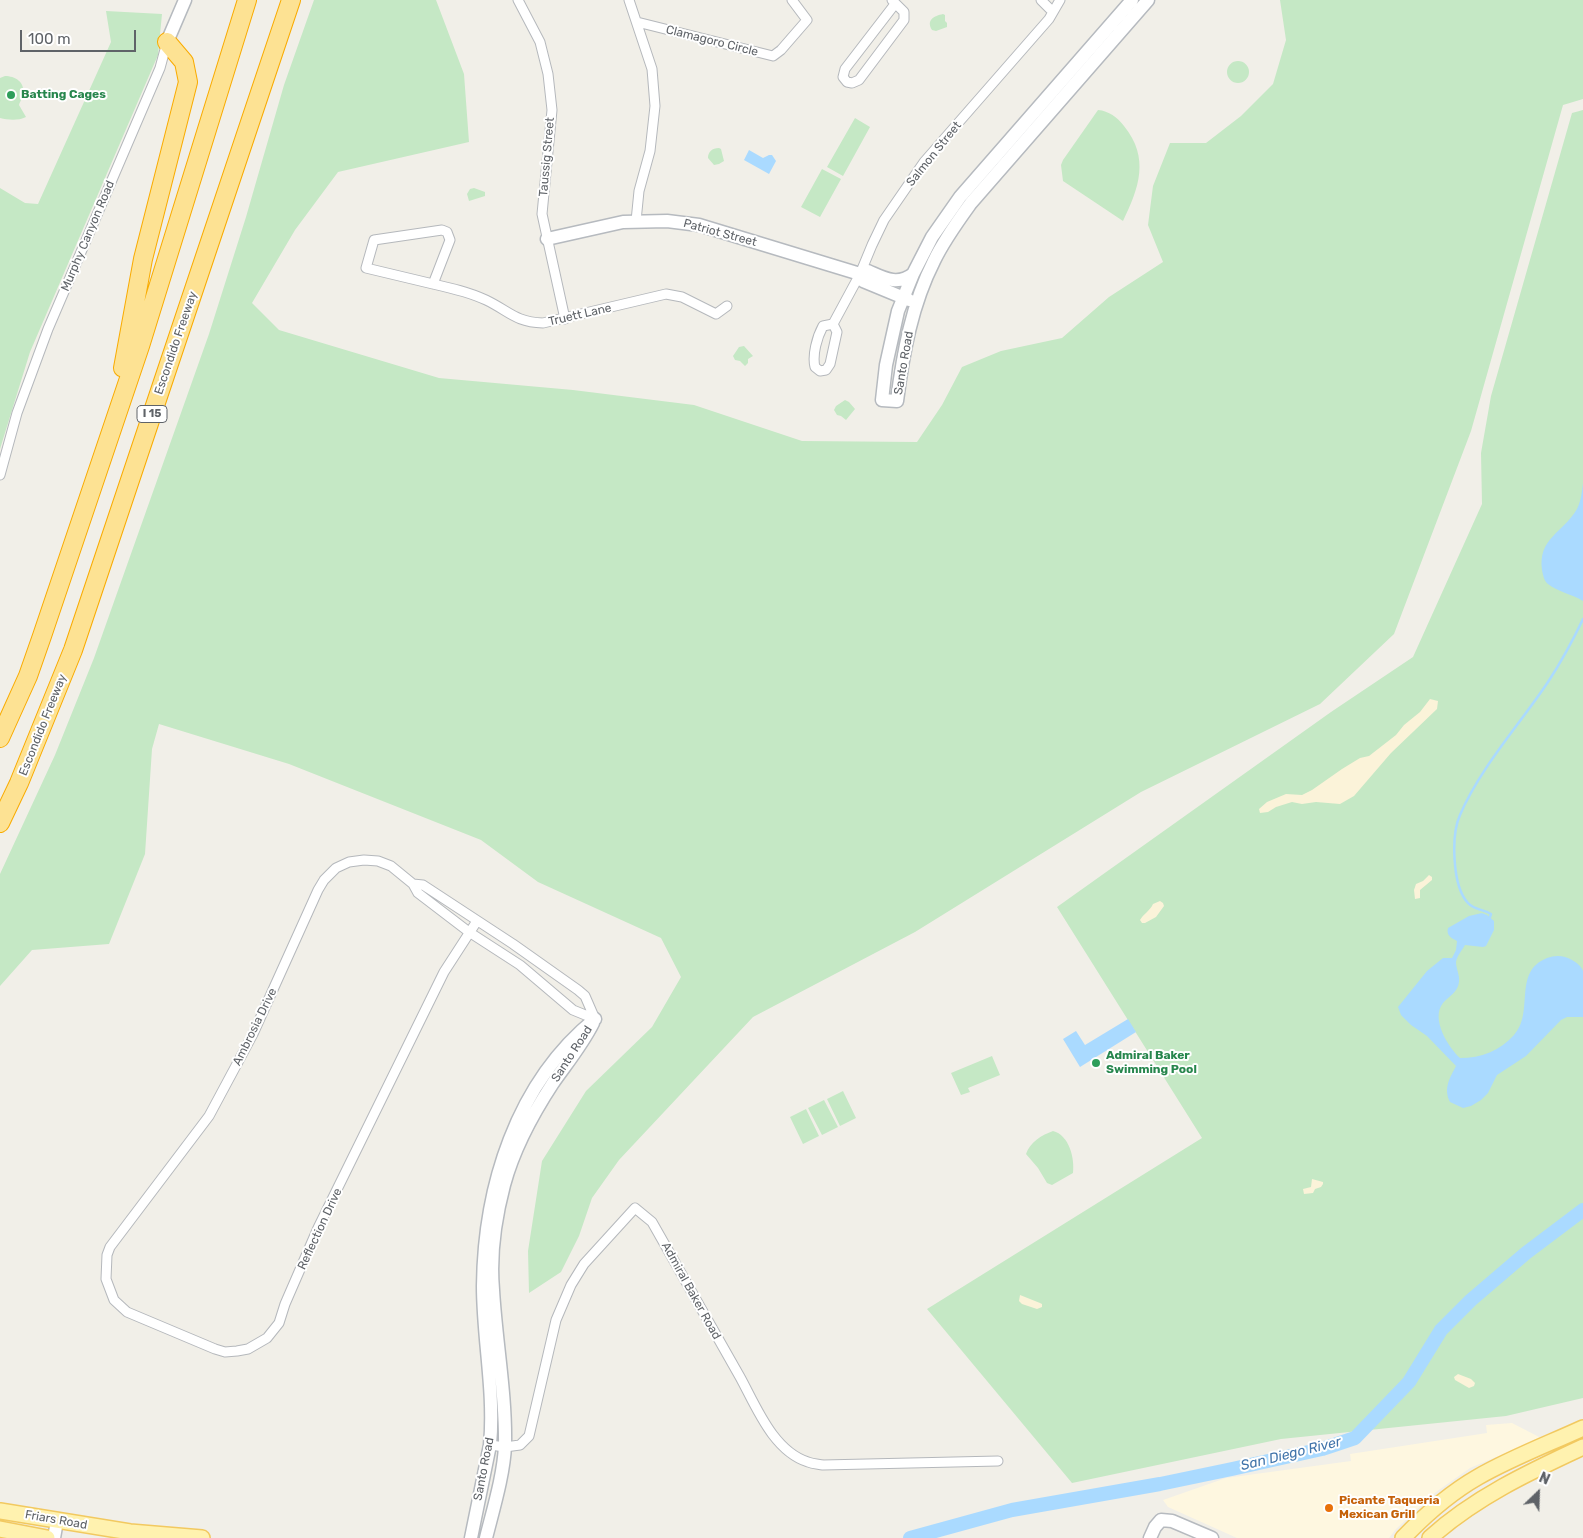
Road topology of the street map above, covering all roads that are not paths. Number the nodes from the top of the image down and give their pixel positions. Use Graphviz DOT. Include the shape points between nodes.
graph roads {
  1 [pos="185,0"];
  2 [pos="248,0"];
  3 [pos="291,0"];
  4 [pos="518,0"];
  5 [pos="630,0"];
  6 [pos="792,0"];
  7 [pos="1040,0"];
  8 [pos="1060,0"];
  9 [pos="1132,0"];
  10 [pos="1148,0"];
  11 [pos="894,2"];
  12 [pos="1052,11"];
  13 [pos="636,22"];
  14 [pos="167,42"];
  15 [pos="636,221"];
  16 [pos="547,239"];
  17 [pos="860,274"];
  18 [pos="913,274"];
  19 [pos="433,284"];
  20 [pos="903,298"];
  21 [pos="918,303"];
  22 [pos="727,306"];
  23 [pos="565,319"];
  24 [pos="833,324"];
  25 [pos="113,425"];
  26 [pos="0,476"];
  27 [pos="0,738"];
  28 [pos="0,823"];
  29 [pos="413,884"];
  30 [pos="477,921"];
  31 [pos="469,932"];
  32 [pos="595,1019"];
  33 [pos="110,1248"];
  34 [pos="1583,1428"];
  35 [pos="490,1445"];
  36 [pos="505,1447"];
  37 [pos="1583,1447"];
  38 [pos="998,1461"];
  39 [pos="0,1511"];
  40 [pos="57,1521"];
  41 [pos="0,1529"];
  42 [pos="47,1538"];
  43 [pos="54,1538"];
  44 [pos="202,1538"];
  45 [pos="471,1538"];
  46 [pos="486,1538"];
  47 [pos="1150,1538"];
  48 [pos="1212,1538"];
  49 [pos="1404,1538"];
  50 [pos="1430,1538"];
  1 -- 14 [label="street, Murphy Canyon Road"];
  2 -- 25 [label="highway, I 15"];
  3 -- 28 [label="highway, Escondido Freeway / I 15" via="73,650 20,783"];
  4 -- 16 [label="street, Taussig Street" via="540,42 548,74 552,110 542,214"];
  5 -- 13 [label="street"];
  6 -- 13 [label="street, Clamagoro Circle" via="807,20 773,56"];
  7 -- 12 [label="street"];
  8 -- 12 [label="street, Salmon Street"];
  9 -- 18 [label="street, Santo Road" via="960,197 932,237"];
  10 -- 21 [label="street, Santo Road" via="971,202 942,245"];
  11 -- 11 [label="street" via="845,69 843,77 846,82 859,80 904,20 904,12"];
  12 -- 17 [label="street, Salmon Street" via="1048,20 924,162 884,220"];
  13 -- 15 [label="street" via="652,68 655,106"];
  14 -- 25 [label="highway" via="184,62 188,82 143,259"];
  14 -- 26 [label="street, Murphy Canyon Road" via="160,68 48,329 17,413"];
  15 -- 16 [label="street, Patriot Street"];
  15 -- 17 [label="street, Patriot Street" via="699,225"];
  16 -- 23 [label="street, Taussig Street"];
  17 -- 18 [label="street, Patriot Street" via="868,271 892,282"];
  17 -- 20 [label="street, Patriot Street" via="864,281"];
  17 -- 24 [label="street, Salmon Street"];
  18 -- 20 [label="street, Santo Road"];
  19 -- 19 [label="street, Truett Lane" via="450,240 447,232 442,230 374,240 366,268"];
  19 -- 23 [label="street, Truett Lane" via="486,300 528,322"];
  20 -- 21 [label="street, Patriot Street"];
  20 -- 21 [label="street, Santo Road" via="889,351 882,400 898,401 904,350"];
  22 -- 23 [label="street, Truett Lane" via="716,314 666,294"];
  24 -- 24 [label="street, Salmon Street" via="823,326 819,333 813,362 820,371 826,370 830,364 837,332"];
  25 -- 27 [label="highway, I 15" via="28,676"];
  29 -- 30 [label="street, Ambrosia Drive" via="423,885"];
  29 -- 31 [label="street, Ambrosia Drive" via="418,893"];
  29 -- 33 [label="street, Ambrosia Drive" via="391,866 364,860 336,868 324,880 253,1034 209,1116"];
  30 -- 31 [label="street, Reflection Drive"];
  30 -- 32 [label="street, Ambrosia Drive" via="578,990 585,996"];
  31 -- 32 [label="street, Ambrosia Drive" via="520,965 574,1010"];
  31 -- 33 [label="street, Reflection Drive" via="444,972 318,1228 279,1323 267,1338 248,1349 225,1352 127,1312 114,1300 106,1279 106,1255"];
  32 -- 35 [label="street, Santo Road" via="576,1034 532,1094 511,1133 497,1175 486,1228 483,1288 492,1430"];
  32 -- 36 [label="street, Santo Road" via="520,1139 504,1185 494,1234 492,1288 504,1395"];
  34 -- 49 [label="main road" via="1478,1477 1425,1515"];
  35 -- 36 [label="street, Admiral Baker Road"];
  35 -- 45 [label="street, Santo Road"];
  36 -- 38 [label="street, Admiral Baker Road" via="520,1445 532,1430 556,1320 571,1285 584,1264 635,1208 652,1222 753,1402 775,1438 790,1453 823,1465"];
  36 -- 46 [label="street, Santo Road"];
  37 -- 50 [label="main road" via="1492,1492"];
  39 -- 40 [label="main road, Friars Road"];
  40 -- 43 [label="street"];
  40 -- 44 [label="main road, Friars Road"];
  41 -- 42 [label="main road, Friars Road"];
  47 -- 48 [label="street" via="1161,1520 1172,1521"];
}
